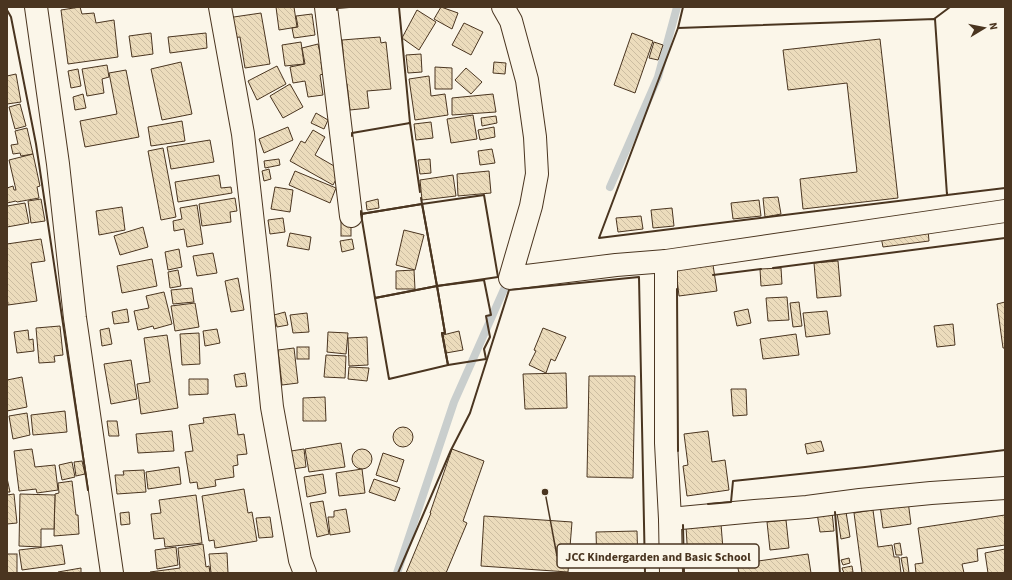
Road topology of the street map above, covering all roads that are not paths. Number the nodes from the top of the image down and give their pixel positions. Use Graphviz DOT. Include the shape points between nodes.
graph roads {
  1 [pos="36,7"];
  2 [pos="220,7"];
  3 [pos="326,7"];
  4 [pos="503,7"];
  5 [pos="1005,211"];
  6 [pos="351,216"];
  7 [pos="666,261"];
  8 [pos="1005,488"];
  9 [pos="670,519"];
  10 [pos="112,573"];
  11 [pos="305,573"];
  12 [pos="671,573"];
  1 -- 10 [label="street" via="58,164 75,318"];
  2 -- 11 [label="street" via="242,134 272,407 300,560"];
  3 -- 6 [label="street"];
  4 -- 7 [label="street" via="511,21 527,80 537,174 531,206 510,278"];
  5 -- 7 [label="street"];
  7 -- 9 [label="street" via="666,443"];
  8 -- 9 [label="street"];
  9 -- 12 [label="street"];
}
